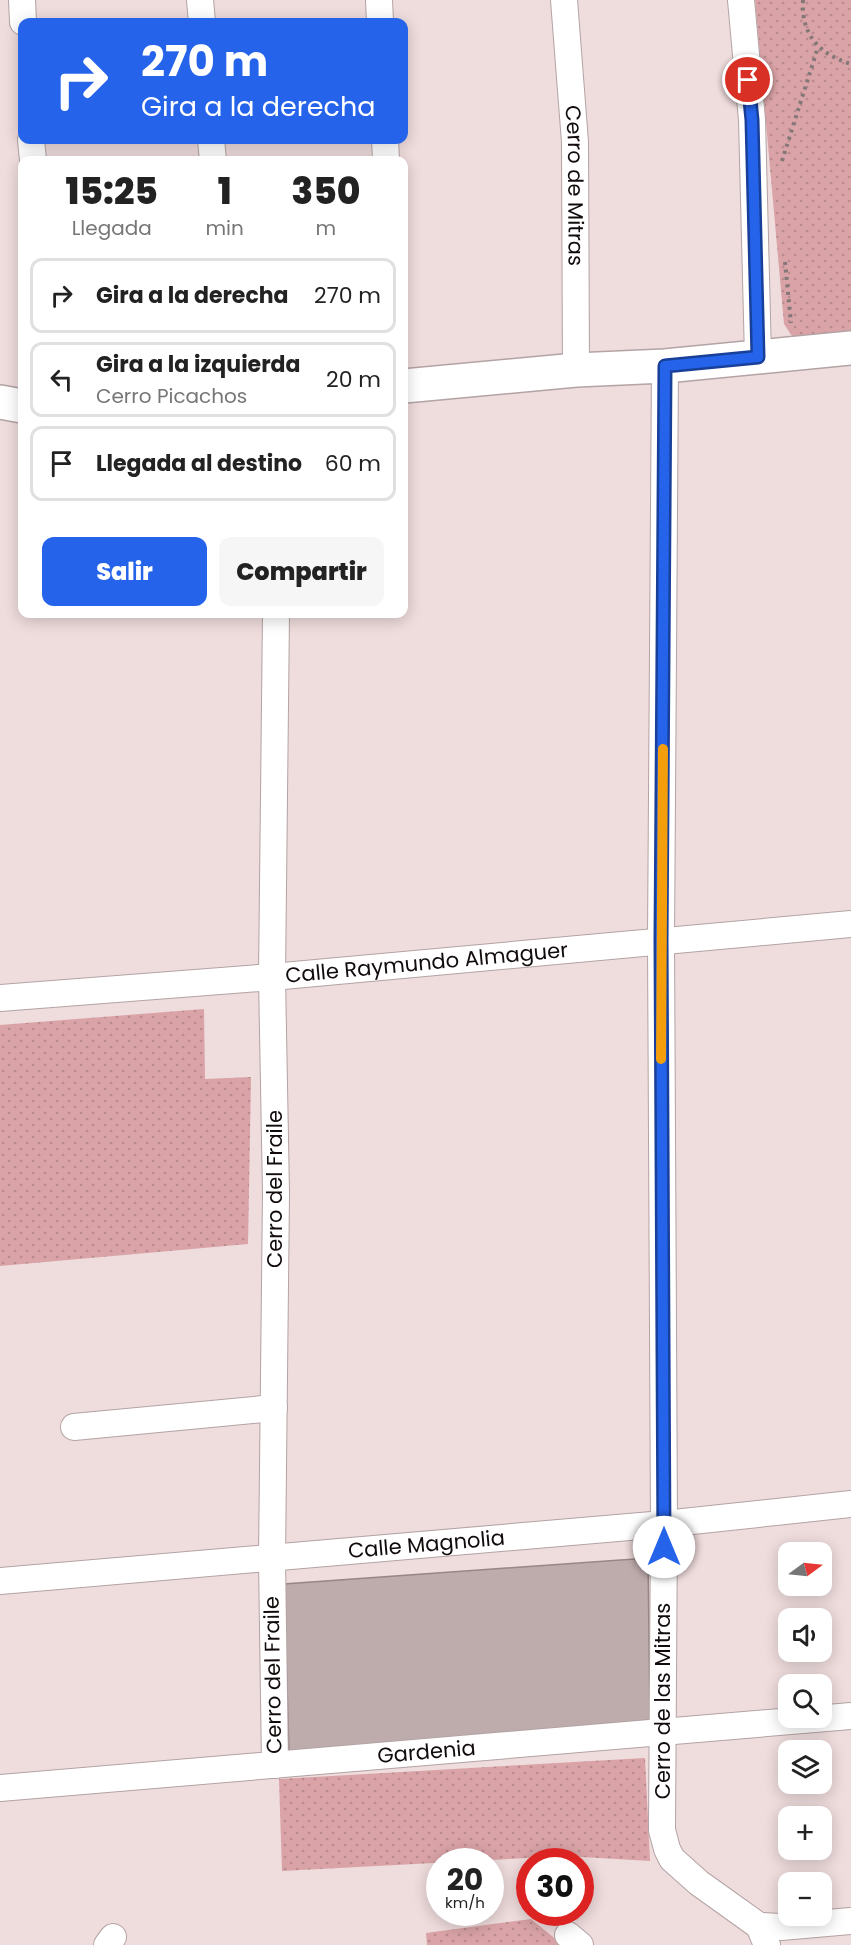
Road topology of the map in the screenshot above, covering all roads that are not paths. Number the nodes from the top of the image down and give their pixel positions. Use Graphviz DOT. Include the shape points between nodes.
graph roads {
  1 [pos="22,0"];
  2 [pos="200,0"];
  3 [pos="379,0"];
  4 [pos="564,0"];
  5 [pos="741,0"];
  6 [pos="23,18"];
  7 [pos="202,18"];
  8 [pos="380,18"];
  9 [pos="851,348"];
  10 [pos="758,357"];
  11 [pos="665,366"];
  12 [pos="576,370"];
  13 [pos="408,386"];
  14 [pos="0,402"];
  15 [pos="18,405"];
  16 [pos="276,618"];
  17 [pos="851,924"];
  18 [pos="661,940"];
  19 [pos="272,977"];
  20 [pos="0,998"];
  21 [pos="274,1408"];
  22 [pos="74,1427"];
  23 [pos="851,1504"];
  24 [pos="664,1524"];
  25 [pos="272,1559"];
  26 [pos="0,1581"];
  27 [pos="851,1716"];
  28 [pos="662,1733"];
  29 [pos="274,1765"];
  30 [pos="0,1788"];
  31 [pos="851,1921"];
  32 [pos="763,1935"];
  1 -- 6 [label="street"];
  2 -- 7 [label="street"];
  3 -- 8 [label="street"];
  4 -- 12 [label="street, Cerro de Mitras" via="575,142"];
  5 -- 10 [label="street" via="752,120"];
  9 -- 10 [label="street"];
  10 -- 11 [label="street"];
  11 -- 12 [label="street"];
  11 -- 18 [label="street, Cerro de las Mitras"];
  12 -- 13 [label="street"];
  14 -- 15 [label="street"];
  16 -- 19 [label="street, Cerro del Fraile"];
  17 -- 18 [label="street, Calle Raymundo Almaguer"];
  18 -- 19 [label="street, Calle Raymundo Almaguer"];
  18 -- 24 [label="street, Cerro de las Mitras"];
  19 -- 20 [label="street, Calle Raymundo Almaguer"];
  19 -- 21 [label="street, Cerro del Fraile"];
  21 -- 22 [label="street"];
  21 -- 25 [label="street, Cerro del Fraile"];
  23 -- 24 [label="street, Calle Magnolia"];
  24 -- 25 [label="street, Calle Magnolia"];
  24 -- 28 [label="street, Cerro de las Mitras"];
  25 -- 26 [label="street, Calle Magnolia"];
  25 -- 29 [label="street, Cerro del Fraile"];
  27 -- 28 [label="street, Gardenia"];
  28 -- 29 [label="street, Gardenia"];
  28 -- 32 [label="street, Cerro de las Mitras" via="662,1830 667,1849 686,1873"];
  29 -- 30 [label="street, Gardenia"];
  31 -- 32 [label="street" via="781,1927"];
}
